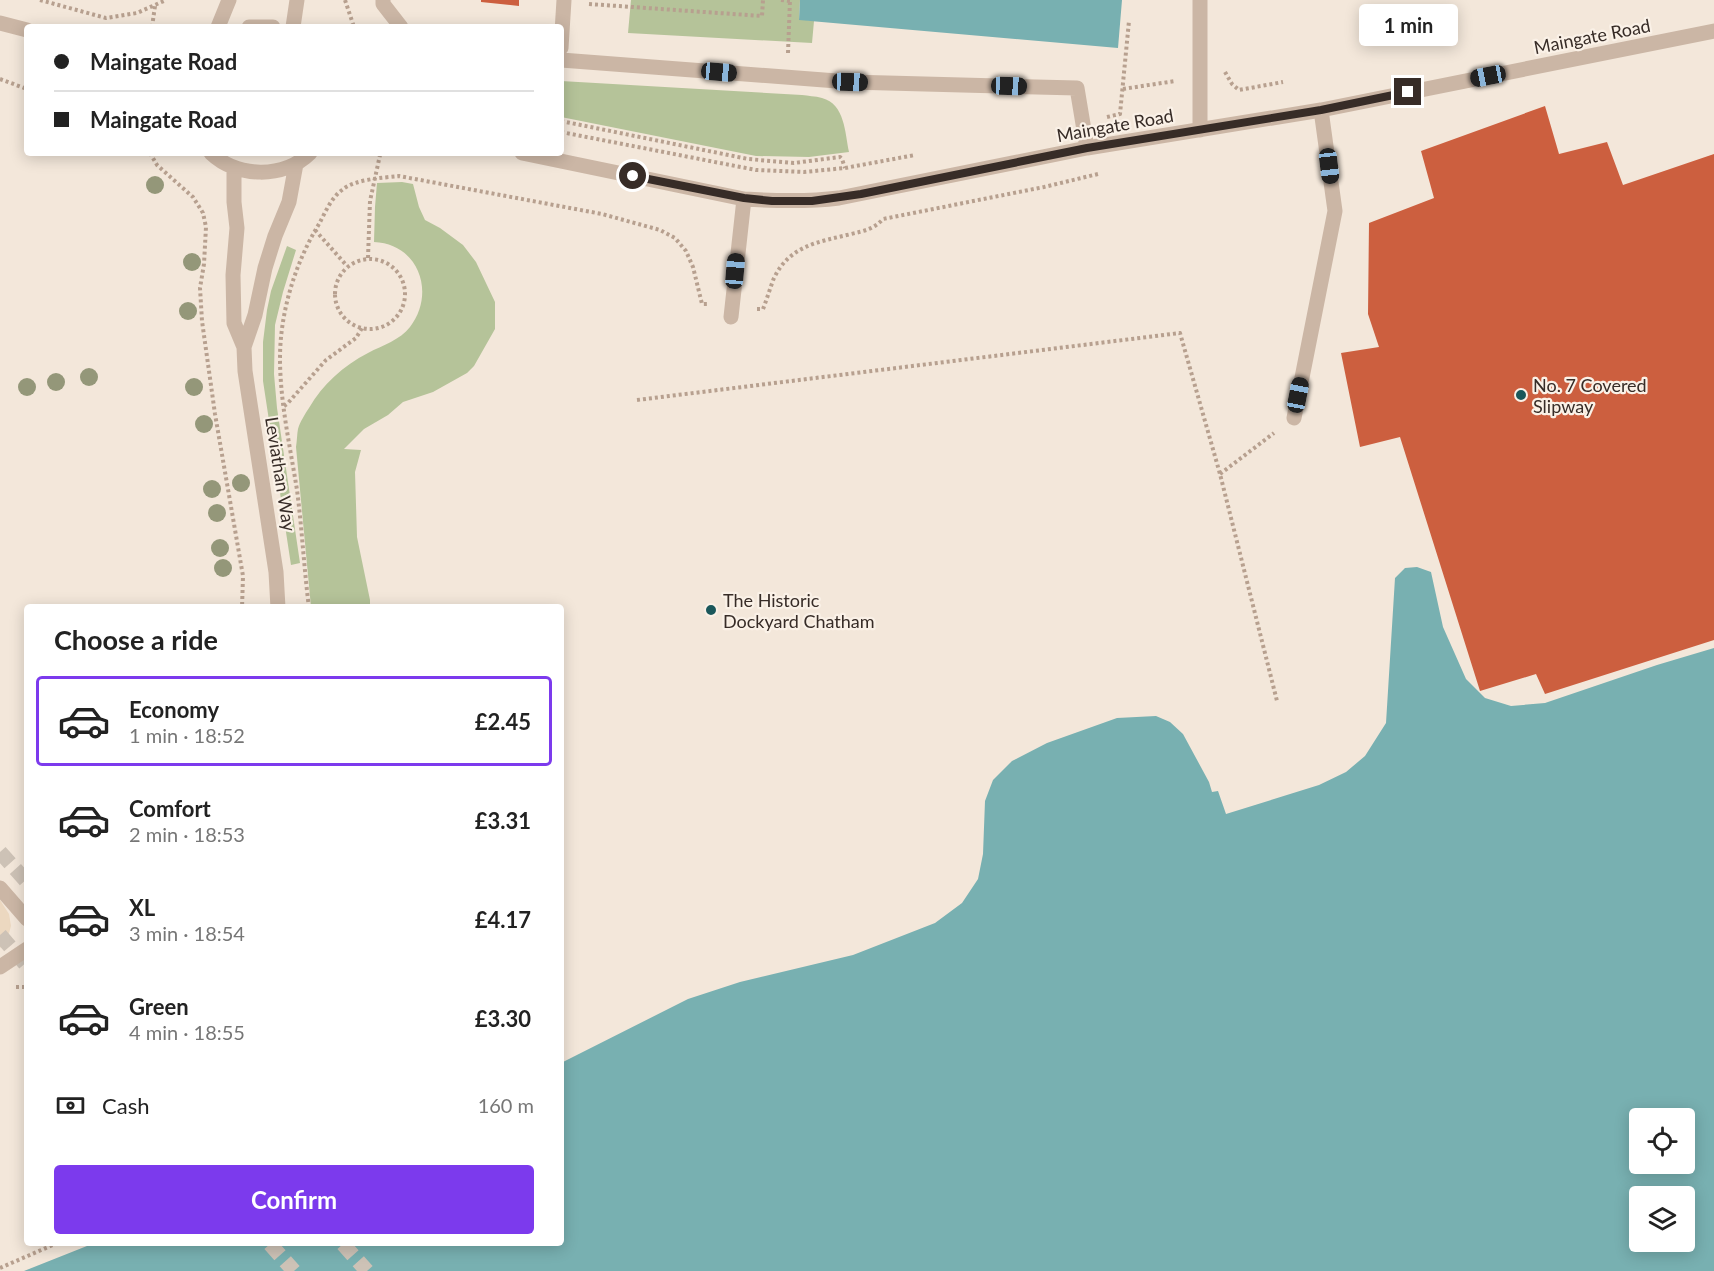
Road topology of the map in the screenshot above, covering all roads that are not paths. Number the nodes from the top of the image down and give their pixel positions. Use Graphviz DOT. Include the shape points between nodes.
graph roads {
  1 [pos="229,0"];
  2 [pos="297,0"];
  3 [pos="383,0"];
  4 [pos="1200,0"];
  5 [pos="564,1"];
  6 [pos="0,23"];
  7 [pos="219,24"];
  8 [pos="293,24"];
  9 [pos="399,24"];
  10 [pos="563,24"];
  11 [pos="24,29"];
  12 [pos="1714,31"];
  13 [pos="564,60"];
  14 [pos="1321,110"];
  15 [pos="1200,130"];
  16 [pos="1087,148"];
  17 [pos="214,156"];
  18 [pos="308,156"];
  19 [pos="537,156"];
  20 [pos="234,168"];
  21 [pos="744,198"];
  22 [pos="731,312"];
  23 [pos="244,347"];
  24 [pos="1294,418"];
  25 [pos="278,604"];
  26 [pos="2,890"];
  27 [pos="24,915"];
  28 [pos="24,951"];
  29 [pos="0,967"];
  1 -- 7 [label="street"];
  2 -- 8 [label="street"];
  3 -- 9 [label="street"];
  4 -- 15 [label="street"];
  5 -- 10 [label="street"];
  6 -- 11 [label="street"];
  12 -- 14 [label="street, Maingate Road"];
  13 -- 16 [label="street" via="850,82 1077,88"];
  14 -- 15 [label="street, Maingate Road"];
  14 -- 24 [label="street" via="1335,211"];
  15 -- 16 [label="street, Maingate Road"];
  16 -- 21 [label="street, Maingate Road" via="839,198"];
  17 -- 20 [label="street"];
  18 -- 20 [label="street" via="277,171"];
  18 -- 23 [label="street, Leviathan Way" via="269,258"];
  19 -- 21 [label="street, Maingate Road"];
  20 -- 23 [label="street, Leviathan Way" via="234,323"];
  21 -- 22 [label="street"];
  23 -- 25 [label="street, Leviathan Way"];
  26 -- 27 [label="street"];
  28 -- 29 [label="street"];
}
